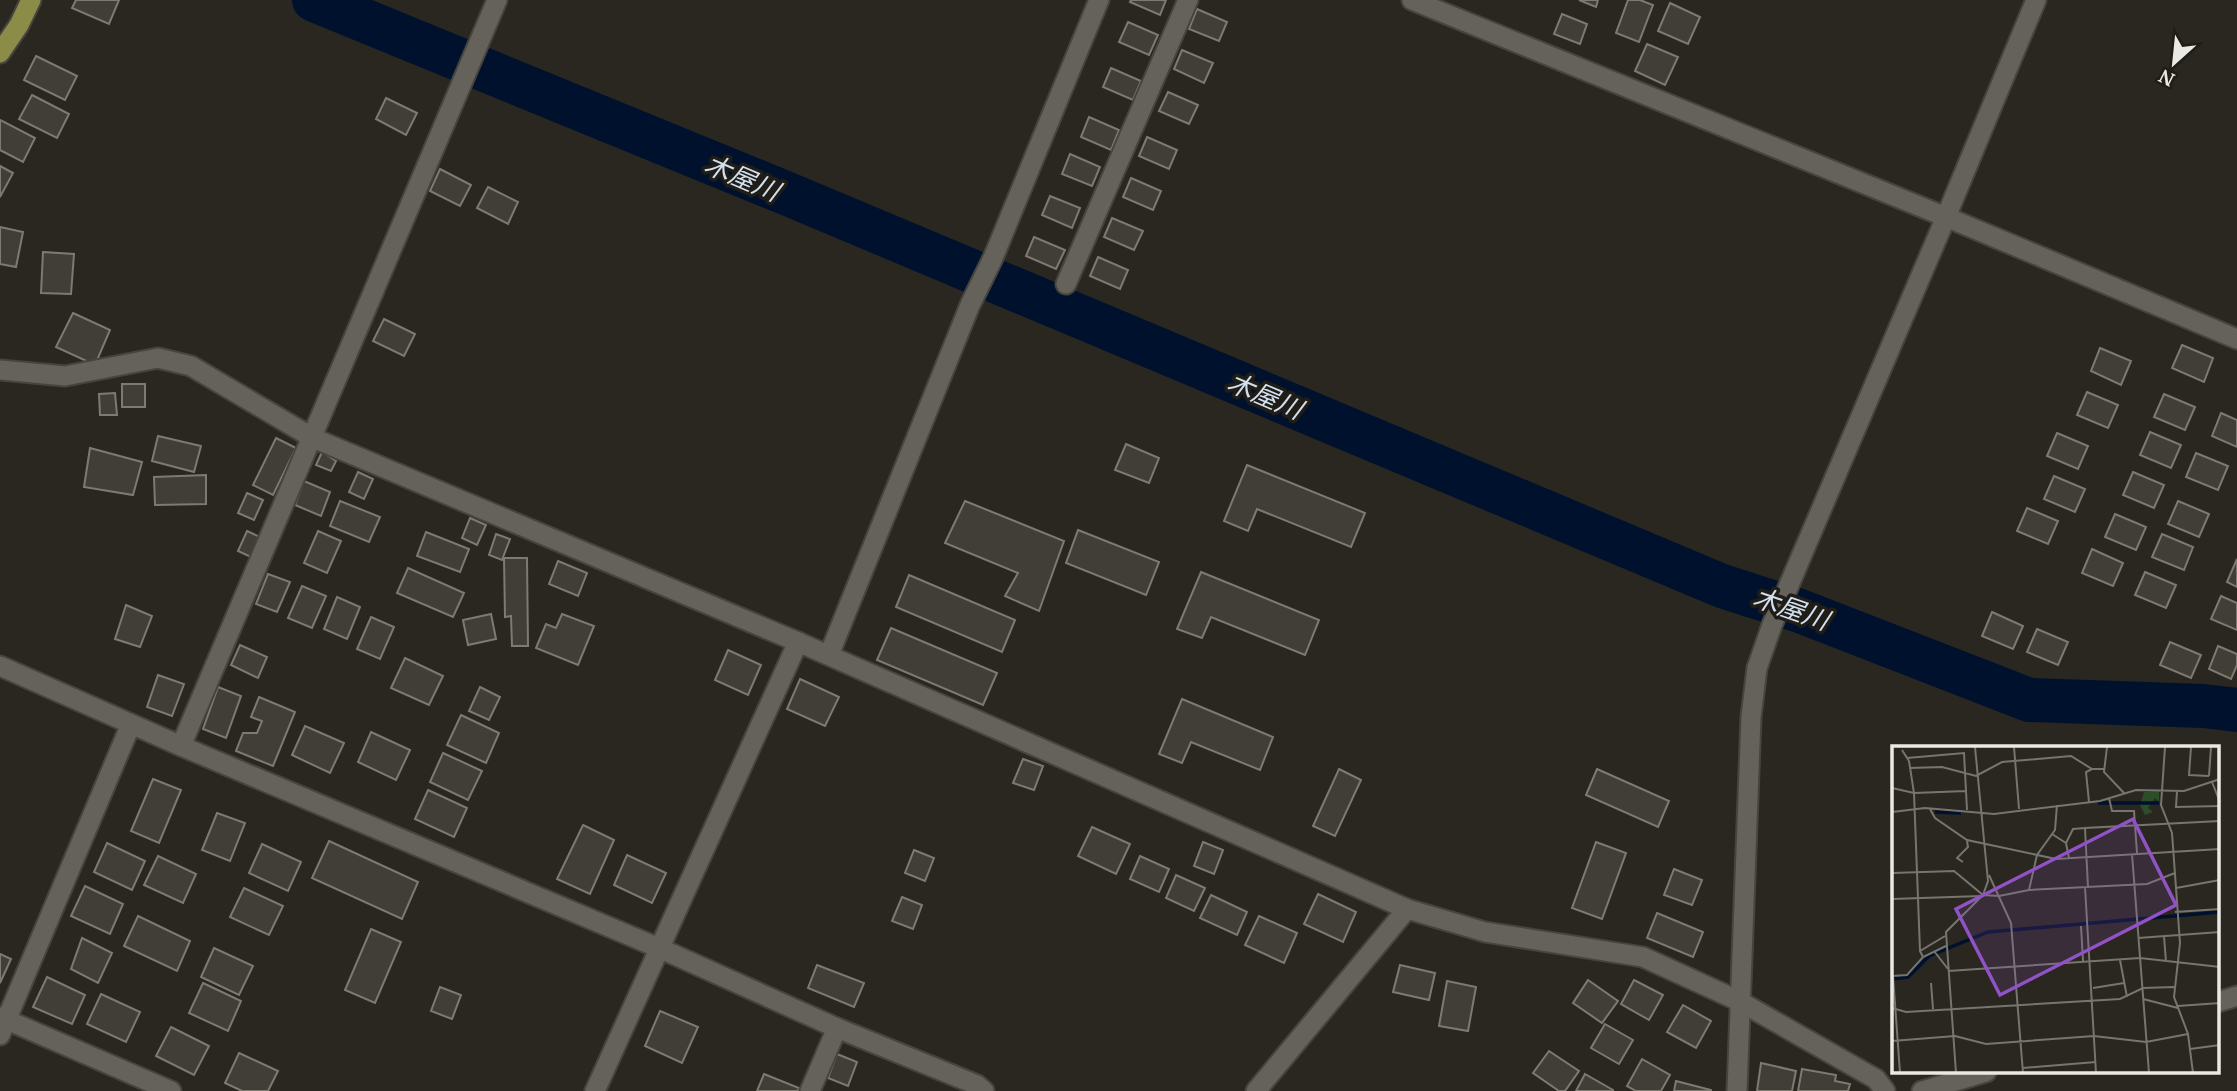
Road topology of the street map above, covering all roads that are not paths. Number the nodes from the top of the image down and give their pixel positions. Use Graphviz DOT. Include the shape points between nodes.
graph roads {
  1 [pos="31,0"];
  2 [pos="497,0"];
  3 [pos="1099,0"];
  4 [pos="1188,0"];
  5 [pos="1412,0"];
  6 [pos="2036,0"];
  7 [pos="0,53"];
  8 [pos="1945,217"];
  9 [pos="1066,284"];
  10 [pos="2237,339"];
  11 [pos="0,370"];
  12 [pos="313,438"];
  13 [pos="799,642"];
  14 [pos="829,655"];
  15 [pos="0,666"];
  16 [pos="131,724"];
  17 [pos="181,746"];
  18 [pos="1407,909"];
  19 [pos="659,948"];
  20 [pos="2237,996"];
  21 [pos="1739,1001"];
  22 [pos="2220,1001"];
  23 [pos="2,1024"];
  24 [pos="837,1028"];
  25 [pos="1979,1074"];
  26 [pos="172,1091"];
  27 [pos="595,1091"];
  28 [pos="810,1091"];
  29 [pos="984,1091"];
  30 [pos="1256,1091"];
  31 [pos="1737,1091"];
  32 [pos="1885,1091"];
  33 [pos="1922,1091"];
  1 -- 7 [label="main road"];
  2 -- 12 [label="street"];
  3 -- 14 [label="street"];
  4 -- 9 [label="street"];
  5 -- 8 [label="street"];
  6 -- 8 [label="street"];
  8 -- 10 [label="street"];
  8 -- 21 [label="street" via="1757,668"];
  11 -- 12 [label="street" via="65,376 158,358 191,366"];
  12 -- 13 [label="street"];
  12 -- 17 [label="street"];
  13 -- 14 [label="street"];
  13 -- 19 [label="street"];
  14 -- 18 [label="street"];
  15 -- 16 [label="street"];
  16 -- 17 [label="street"];
  16 -- 23 [label="street"];
  17 -- 19 [label="street"];
  18 -- 21 [label="street" via="1485,932 1643,957"];
  18 -- 30 [label="street"];
  19 -- 24 [label="street"];
  19 -- 27 [label="street"];
  20 -- 22 [label="street"];
  21 -- 31 [label="street"];
  21 -- 32 [label="street" via="1876,1079"];
  23 -- 26 [label="street"];
  24 -- 28 [label="street"];
  24 -- 29 [label="street"];
  25 -- 33 [label="street"];
}
